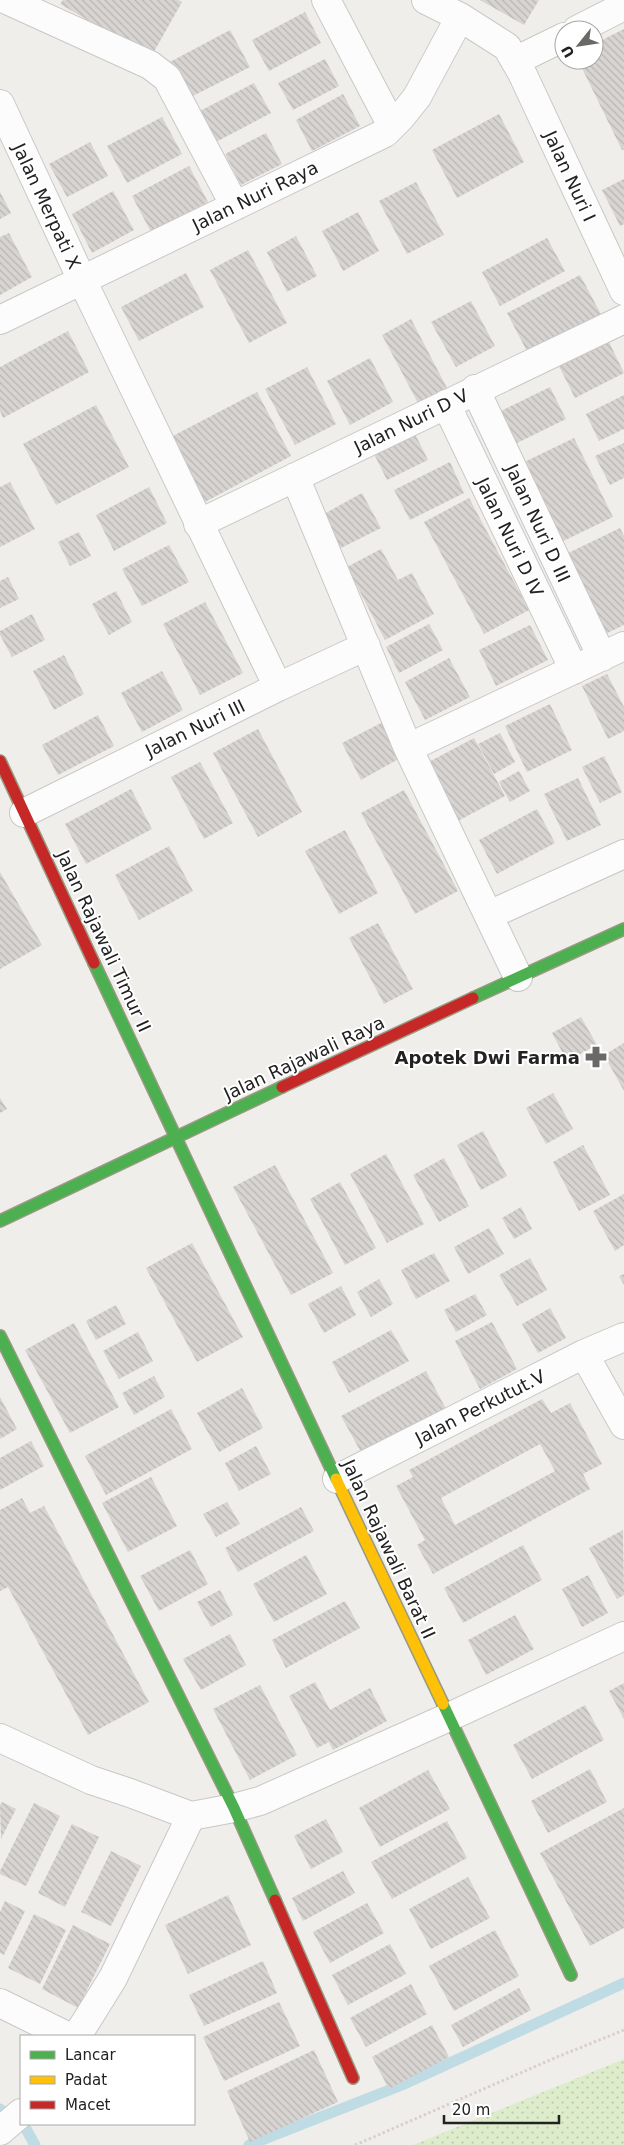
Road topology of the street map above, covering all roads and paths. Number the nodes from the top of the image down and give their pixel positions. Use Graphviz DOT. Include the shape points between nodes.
graph roads {
  1 [pos="7,0"];
  2 [pos="326,0"];
  3 [pos="426,0"];
  4 [pos="624,6"];
  5 [pos="460,17"];
  6 [pos="597,20"];
  7 [pos="554,42"];
  8 [pos="515,62"];
  9 [pos="0,104"];
  10 [pos="392,126"];
  11 [pos="235,206"];
  12 [pos="82,280"];
  13 [pos="624,291"];
  14 [pos="624,319"];
  15 [pos="0,320"];
  16 [pos="475,389"];
  17 [pos="446,404"];
  18 [pos="295,477"];
  19 [pos="198,524"];
  20 [pos="366,646"];
  21 [pos="613,651"];
  22 [pos="574,670"];
  23 [pos="278,687"];
  24 [pos="408,748"];
  25 [pos="0,761"];
  26 [pos="24,813"];
  27 [pos="624,854"];
  28 [pos="489,915"];
  29 [pos="624,929"];
  30 [pos="518,977"];
  31 [pos="176,1137"];
  32 [pos="0,1221"];
  33 [pos="0,1336"];
  34 [pos="624,1336"];
  35 [pos="584,1354"];
  36 [pos="624,1425"];
  37 [pos="337,1479"];
  38 [pos="624,1636"];
  39 [pos="449,1717"];
  40 [pos="0,1738"];
  41 [pos="234,1808"];
  42 [pos="191,1816"];
  43 [pos="571,1975"];
  44 [pos="0,2002"];
  45 [pos="624,2030"];
  46 [pos="65,2035"];
  47 [pos="78,2035"];
  48 [pos="353,2078"];
  49 [pos="20,2114"];
  50 [pos="0,2131"];
  51 [pos="355,2145"];
  1 -- 11 [label="street" via="150,65 168,78"];
  2 -- 10 [label="street"];
  3 -- 5 [label="street, Jalan Nuri I"];
  4 -- 6 [label="street"];
  5 -- 8 [label="street, Jalan Nuri I" via="507,47"];
  5 -- 10 [label="street, Jalan Nuri Raya" via="417,97"];
  7 -- 8 [label="street"];
  8 -- 13 [label="street, Jalan Nuri I"];
  9 -- 12 [label="street, Jalan Merpati X"];
  10 -- 11 [label="street, Jalan Nuri Raya" via="385,133"];
  11 -- 12 [label="street, Jalan Nuri Raya"];
  12 -- 15 [label="street, Jalan Nuri Raya"];
  12 -- 19 [label="street, Jalan Merpati X"];
  14 -- 16 [label="street, Jalan Nuri D V"];
  16 -- 17 [label="street, Jalan Nuri D V"];
  16 -- 21 [label="street, Jalan Nuri D III"];
  17 -- 18 [label="street, Jalan Nuri D V"];
  17 -- 22 [label="street, Jalan Nuri D IV"];
  18 -- 19 [label="street, Jalan Nuri D V"];
  18 -- 20 [label="street"];
  19 -- 23 [label="street, Jalan Merpati X"];
  20 -- 23 [label="street, Jalan Nuri III"];
  20 -- 24 [label="street"];
  21 -- 22 [label="street"];
  22 -- 24 [label="street"];
  23 -- 26 [label="street, Jalan Nuri III"];
  24 -- 28 [label="street"];
  25 -- 26 [label="street, Jalan Rajawali Timur II"];
  26 -- 31 [label="street, Jalan Rajawali Timur II"];
  27 -- 28 [label="street"];
  28 -- 30 [label="street"];
  29 -- 30 [label="street, Jalan Rajawali Raya"];
  30 -- 31 [label="street, Jalan Rajawali Raya"];
  31 -- 32 [label="street, Jalan Rajawali Raya"];
  31 -- 37 [label="street, Jalan Rajawali Barat II"];
  33 -- 41 [label="street"];
  34 -- 35 [label="street, Jalan Perkutut.V"];
  35 -- 36 [label="street"];
  35 -- 37 [label="street, Jalan Perkutut.V"];
  37 -- 39 [label="street, Jalan Rajawali Barat II"];
  38 -- 39 [label="street"];
  39 -- 41 [label="street" via="260,1801"];
  39 -- 43 [label="street, Jalan Rajawali Barat II"];
  40 -- 42 [label="street" via="91,1780"];
  41 -- 42 [label="street"];
  41 -- 48 [label="street"];
  42 -- 47 [label="street" via="113,1978"];
  44 -- 46 [label="street"];
  45 -- 51 [label="path"];
  49 -- 50 [label="street"];
}
